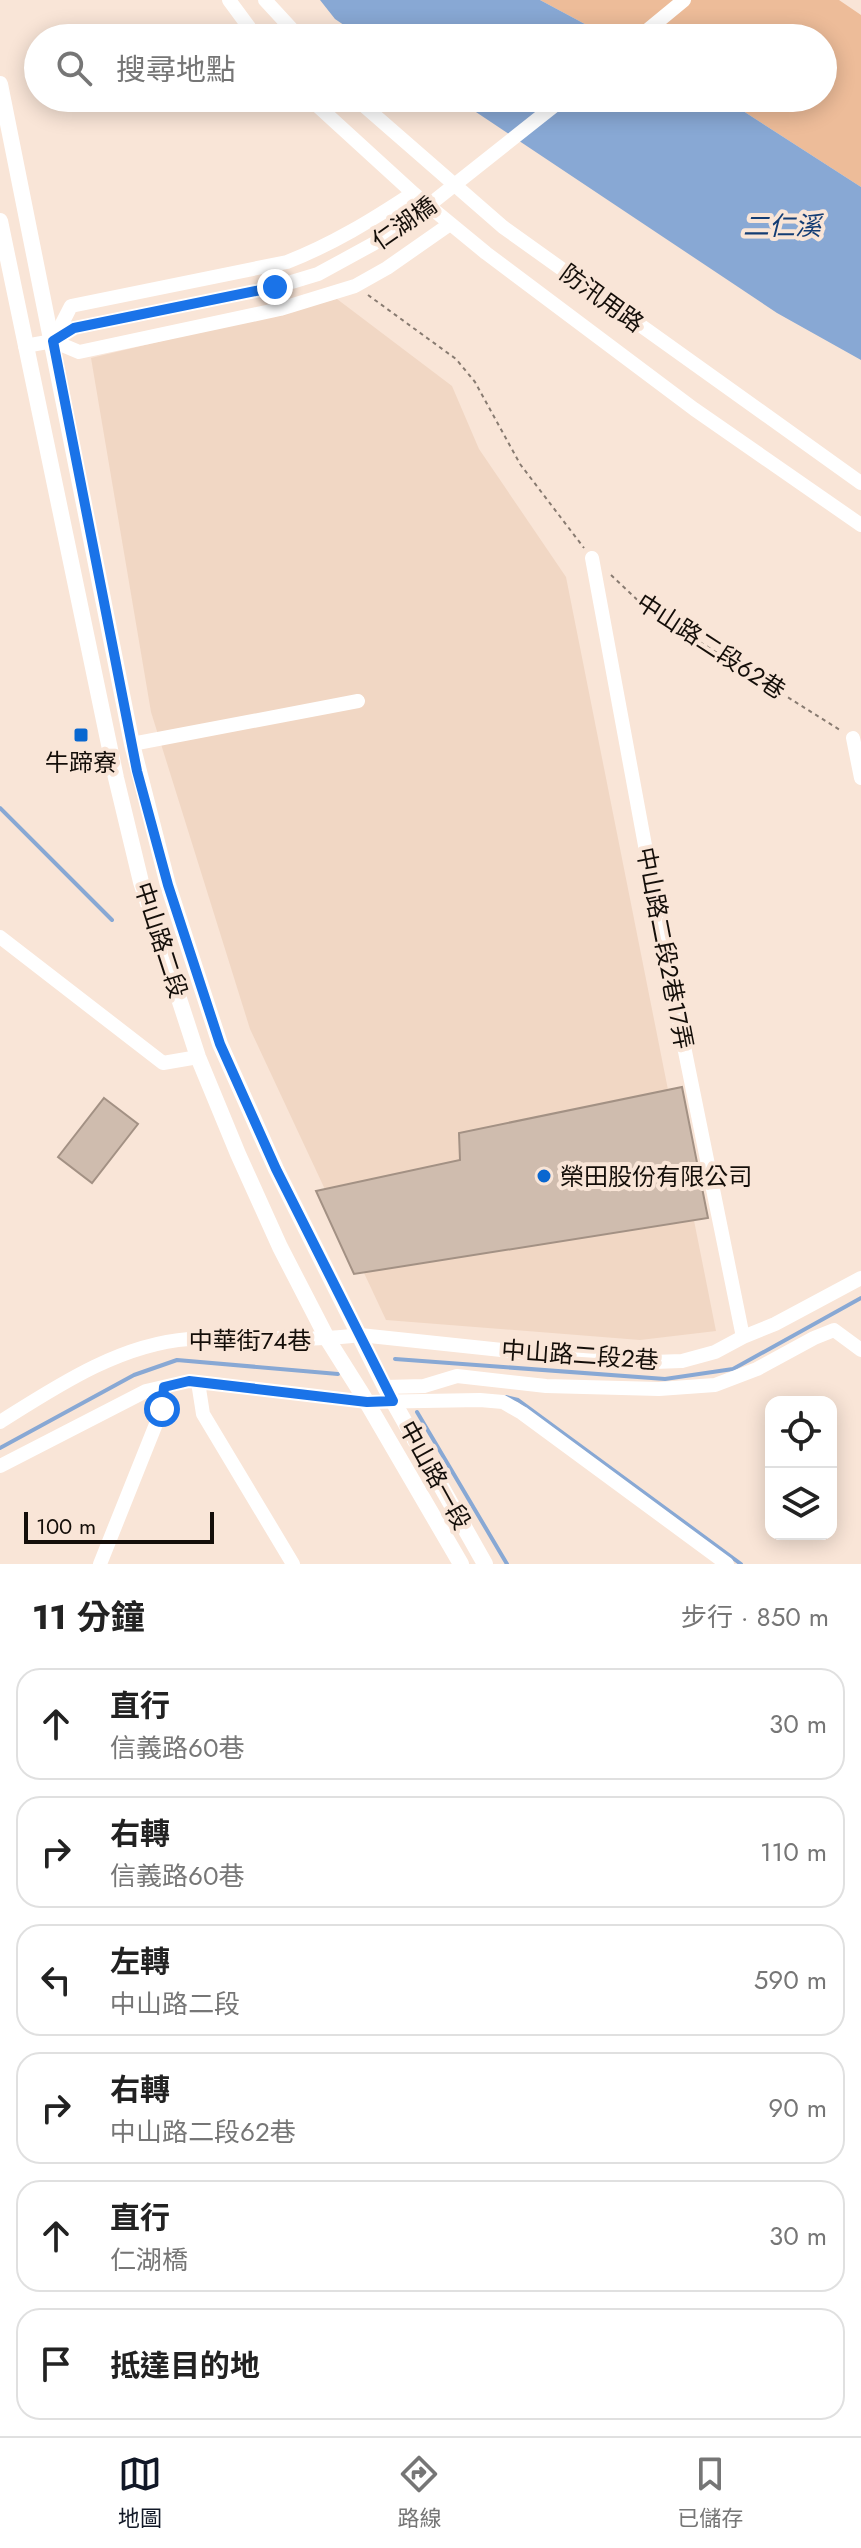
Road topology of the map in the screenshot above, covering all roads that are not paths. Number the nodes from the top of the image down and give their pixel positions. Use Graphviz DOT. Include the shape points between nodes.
graph roads {
  1 [pos="229,0"];
  2 [pos="265,0"];
  3 [pos="684,0"];
  4 [pos="247,24"];
  5 [pos="287,24"];
  6 [pos="655,24"];
  7 [pos="0,84"];
  8 [pos="324,112"];
  9 [pos="371,112"];
  10 [pos="547,112"];
  11 [pos="413,193"];
  12 [pos="0,221"];
  13 [pos="450,224"];
  14 [pos="53,341"];
  15 [pos="25,346"];
  16 [pos="861,483"];
  17 [pos="861,525"];
  18 [pos="592,558"];
  19 [pos="358,701"];
  20 [pos="853,738"];
  21 [pos="132,744"];
  22 [pos="861,778"];
  23 [pos="0,937"];
  24 [pos="198,1057"];
  25 [pos="861,1278"];
  26 [pos="743,1337"];
  27 [pos="328,1340"];
  28 [pos="362,1340"];
  29 [pos="861,1350"];
  30 [pos="198,1382"];
  31 [pos="164,1387"];
  32 [pos="389,1394"];
  33 [pos="365,1398"];
  34 [pos="0,1422"];
  35 [pos="0,1466"];
  36 [pos="100,1564"];
  37 [pos="293,1564"];
  38 [pos="461,1564"];
  39 [pos="485,1564"];
  40 [pos="727,1564"];
  1 -- 4 [label="street"];
  2 -- 5 [label="street"];
  3 -- 6 [label="street"];
  7 -- 14 [label="main road, 中山路二段"];
  8 -- 11 [label="street"];
  9 -- 16 [label="street, 防汛用路" via="503,227"];
  10 -- 14 [label="street, 仁湖橋" via="395,232 318,274 74,328"];
  11 -- 13 [label="street"];
  11 -- 14 [label="street" via="355,231 287,262 71,306"];
  12 -- 15 [label="main road, 中山路二段"];
  13 -- 14 [label="street" via="355,286 280,309 79,352"];
  13 -- 17 [label="street" via="670,392"];
  14 -- 15 [label="street"];
  14 -- 21 [label="main road, 中山路二段"];
  15 -- 24 [label="main road, 中山路二段" via="137,867"];
  18 -- 26 [label="street, 中山路二段2巷17弄"];
  19 -- 21 [label="street"];
  20 -- 22 [label="street"];
  21 -- 28 [label="main road, 中山路二段" via="168,885 220,1044"];
  23 -- 24 [label="street" via="163,1063"];
  24 -- 27 [label="main road, 中山路二段" via="280,1247"];
  25 -- 26 [label="street, 中山路二段2巷"];
  26 -- 28 [label="street, 中山路二段2巷" via="682,1361 624,1363"];
  27 -- 28 [label="street, 中山路二段2巷"];
  27 -- 33 [label="main road, 中山路二段"];
  27 -- 34 [label="street, 中華街74巷" via="165,1343 101,1364"];
  28 -- 32 [label="main road, 中山路二段"];
  29 -- 32 [label="street" via="834,1330 715,1385 546,1386 457,1376"];
  30 -- 31 [label="street"];
  30 -- 33 [label="street"];
  30 -- 37 [label="street" via="203,1414"];
  31 -- 35 [label="street" via="146,1391"];
  31 -- 36 [label="street" via="162,1409"];
  32 -- 33 [label="street"];
  32 -- 39 [label="main road, 中山路一段"];
  32 -- 40 [label="street" via="503,1402"];
  33 -- 38 [label="main road, 中山路一段"];
}
